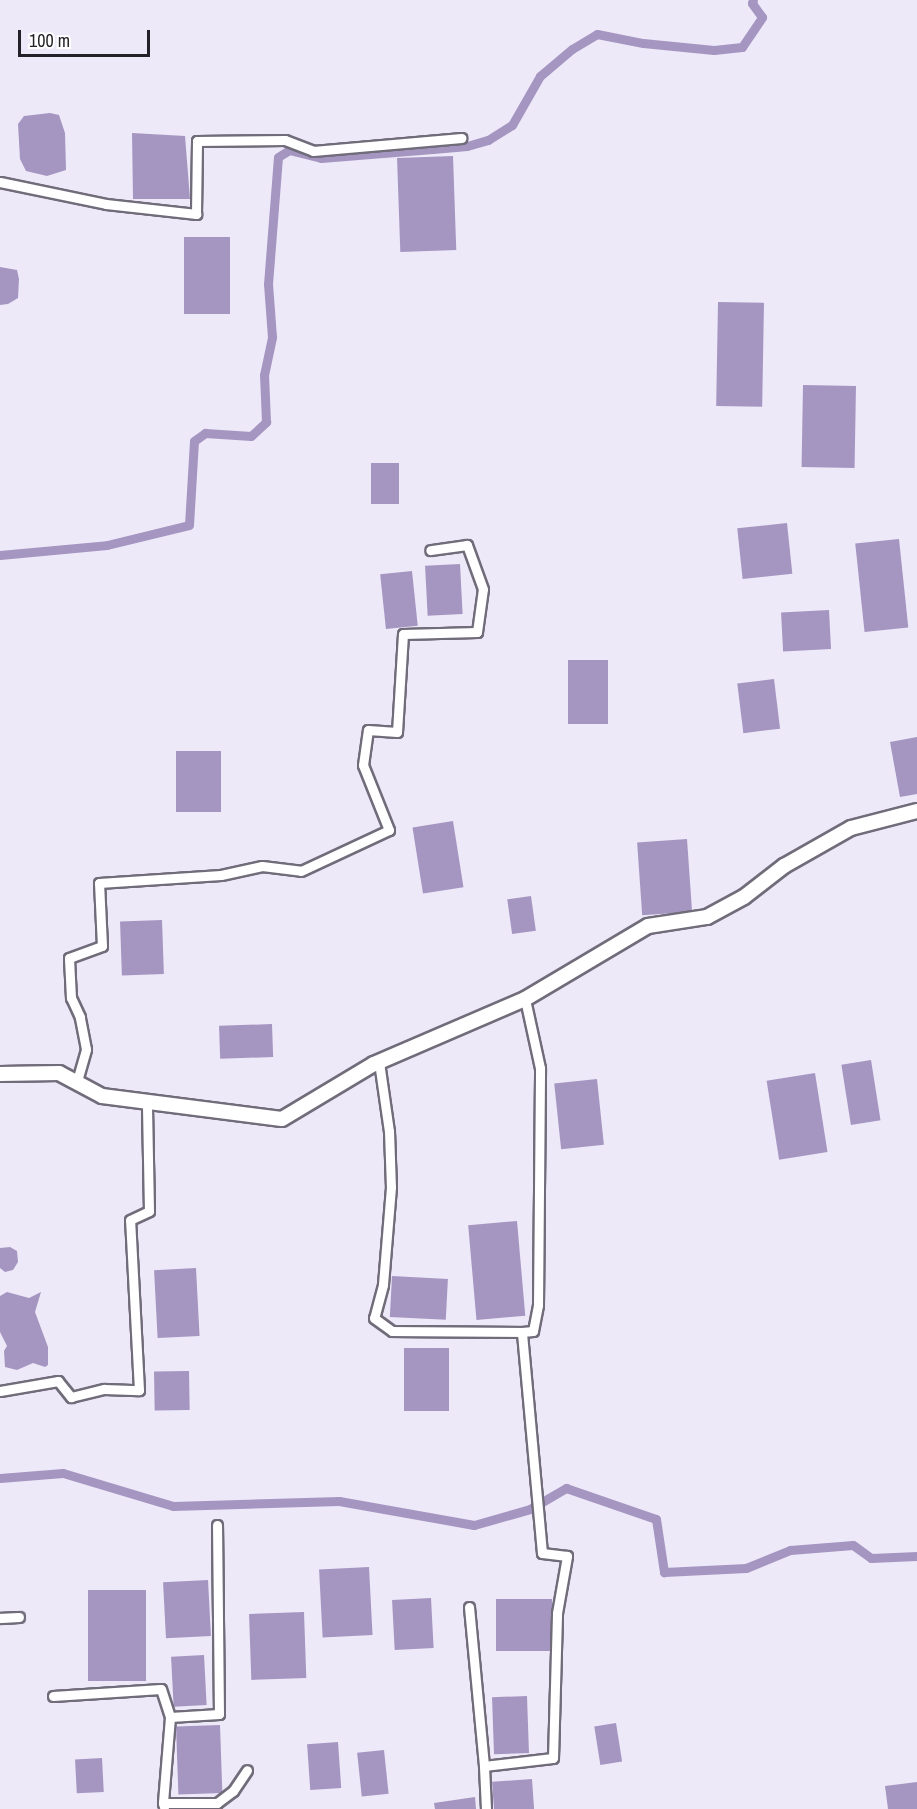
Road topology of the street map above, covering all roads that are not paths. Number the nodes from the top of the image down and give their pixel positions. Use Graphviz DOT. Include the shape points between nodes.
graph roads {
  1 [pos="461,138"];
  2 [pos="0,182"];
  3 [pos="430,550"];
  4 [pos="917,812"];
  5 [pos="525,999"];
  6 [pos="379,1062"];
  7 [pos="0,1074"];
  8 [pos="77,1081"];
  9 [pos="147,1103"];
  10 [pos="522,1332"];
  11 [pos="0,1391"];
  12 [pos="218,1525"];
  13 [pos="469,1607"];
  14 [pos="19,1617"];
  15 [pos="0,1618"];
  16 [pos="53,1696"];
  17 [pos="170,1717"];
  18 [pos="484,1766"];
  19 [pos="247,1770"];
  20 [pos="164,1806"];
  21 [pos="486,1809"];
  1 -- 2 [label="street" via="313,151 285,140 197,141 196,214 106,204"];
  3 -- 8 [label="street" via="467,545 483,589 477,632 403,634 398,732 368,730 363,765 389,830 301,871 262,866 221,875 99,883 102,946 69,958 70,998 80,1017 86,1049"];
  4 -- 5 [label="street" via="851,828 707,917 648,926"];
  5 -- 6 [label="street"];
  5 -- 10 [label="street" via="540,1068 538,1305 533,1331"];
  6 -- 9 [label="street" via="282,1119"];
  6 -- 10 [label="street" via="389,1131 391,1187 383,1285 374,1318 392,1331"];
  7 -- 8 [label="street" via="59,1072"];
  8 -- 9 [label="street" via="102,1096"];
  9 -- 11 [label="street" via="149,1211 130,1220 139,1390 104,1389 71,1397 58,1381"];
  10 -- 18 [label="street" via="542,1553 567,1556 557,1614 553,1758"];
  12 -- 17 [label="street" via="219,1714"];
  13 -- 18 [label="street"];
  14 -- 15 [label="street"];
  16 -- 17 [label="street" via="161,1689"];
  17 -- 20 [label="street"];
  18 -- 21 [label="street"];
  19 -- 20 [label="street" via="233,1791 217,1803"];
}
